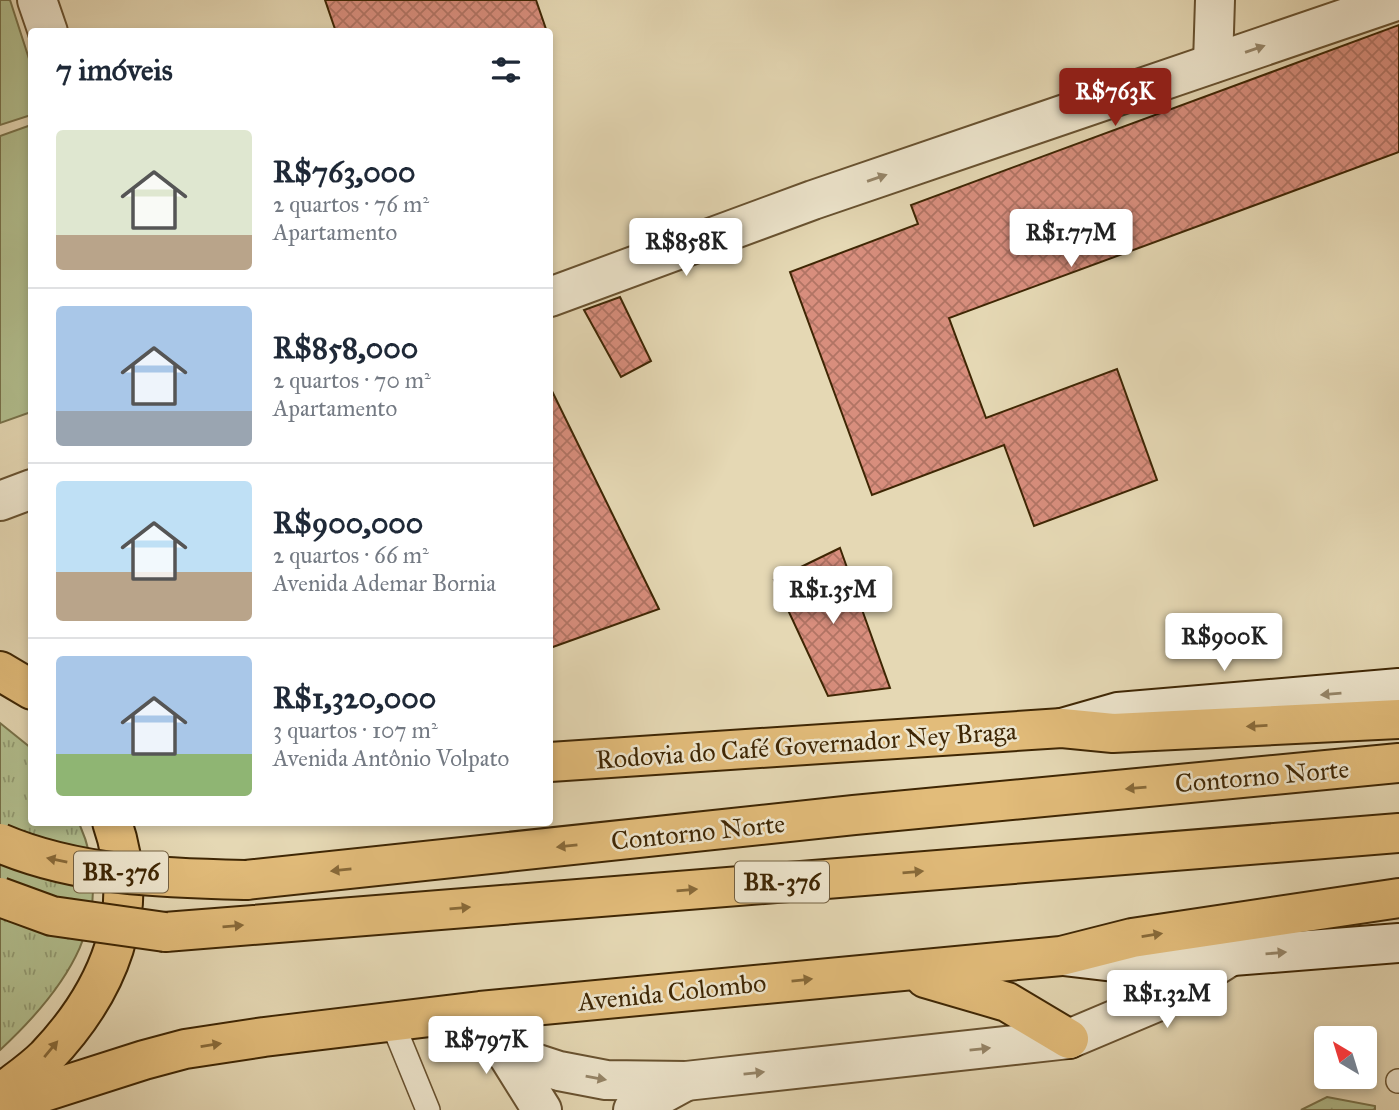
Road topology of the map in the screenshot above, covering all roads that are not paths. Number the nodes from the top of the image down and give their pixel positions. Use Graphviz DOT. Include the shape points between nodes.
graph roads {
  1 [pos="37,0"];
  2 [pos="1215,0"];
  3 [pos="1399,0"];
  4 [pos="47,28"];
  5 [pos="1213,63"];
  6 [pos="553,296"];
  7 [pos="28,490"];
  8 [pos="0,500"];
  9 [pos="1399,688"];
  10 [pos="1399,719"];
  11 [pos="1062,728"];
  12 [pos="553,762"];
  13 [pos="1399,763"];
  14 [pos="113,826"];
  15 [pos="1399,833"];
  16 [pos="0,843"];
  17 [pos="0,897"];
  18 [pos="1399,898"];
  19 [pos="1399,943"];
  20 [pos="1061,956"];
  21 [pos="1231,956"];
  22 [pos="892,971"];
  23 [pos="480,1011"];
  24 [pos="392,1022"];
  25 [pos="1069,1039"];
  26 [pos="507,1054"];
  27 [pos="144,1060"];
  28 [pos="686,1081"];
  29 [pos="0,1094"];
  30 [pos="0,1106"];
  31 [pos="84,1110"];
  32 [pos="428,1110"];
  33 [pos="542,1110"];
  34 [pos="633,1110"];
  1 -- 4 [label="street"];
  2 -- 5 [label="street"];
  5 -- 3 [label="street, one-way"];
  6 -- 5 [label="street, one-way" via="801,204"];
  7 -- 8 [label="street"];
  9 -- 11 [label="street, one-way" via="1118,712"];
  10 -- 11 [label="highway, Rodovia do Café Governador Ney Braga, one-way" via="1113,733"];
  11 -- 12 [label="highway, Rodovia do Café Governador Ney Braga"];
  13 -- 16 [label="highway, Contorno Norte / BR-376, one-way, bridge" via="246,880 146,877 27,855"];
  29 -- 14 [label="highway, one-way" via="46,1057 104,978 120,932 125,890"];
  17 -- 15 [label="highway, Contorno Norte / BR-376, one-way, bridge" via="52,916 165,932"];
  20 -- 18 [label="highway, Avenida Colombo, one-way" via="1132,938"];
  21 -- 19 [label="street, one-way"];
  20 -- 21 [label="street" via="1131,964"];
  20 -- 22 [label="highway, Avenida Colombo"];
  21 -- 25 [label="street" via="1159,1001"];
  23 -- 22 [label="highway, Avenida Colombo, one-way"];
  22 -- 25 [label="highway" via="1007,1002"];
  23 -- 24 [label="highway, Avenida Colombo"];
  23 -- 26 [label="street"];
  27 -- 24 [label="highway, Avenida Colombo, one-way" via="184,1049"];
  24 -- 32 [label="lane"];
  28 -- 25 [label="street, one-way"];
  26 -- 28 [label="street, one-way" via="606,1080"];
  26 -- 33 [label="street"];
  27 -- 30 [label="highway, Avenida Colombo"];
  27 -- 31 [label="highway"];
  28 -- 34 [label="street"];
}
